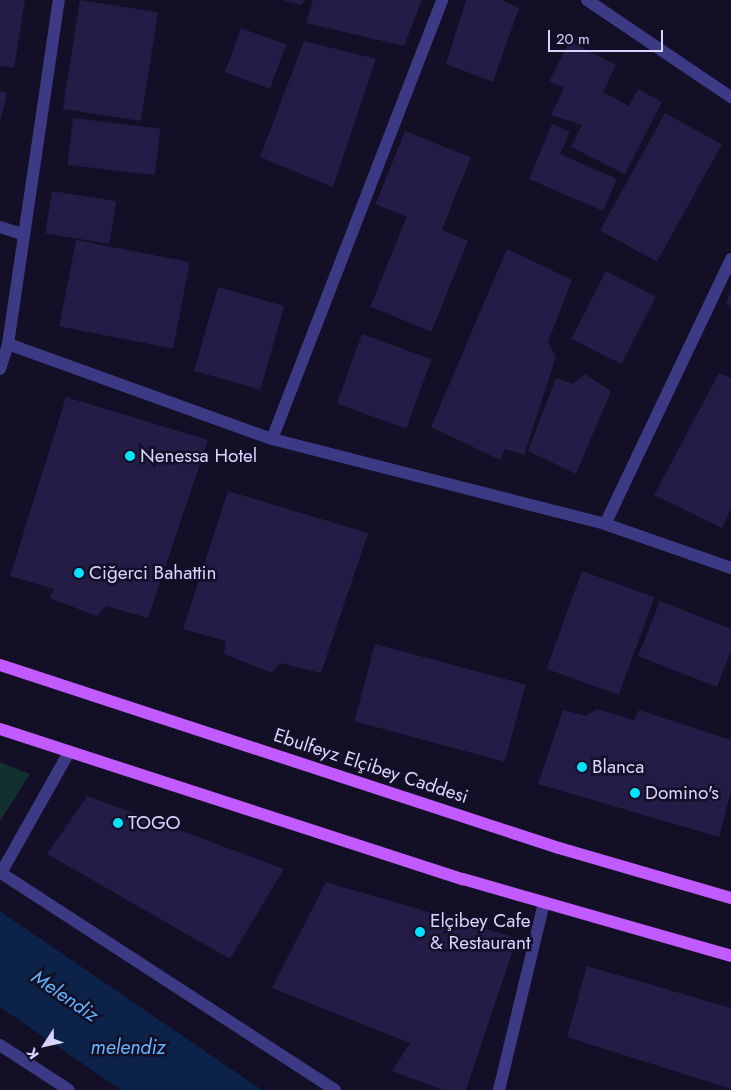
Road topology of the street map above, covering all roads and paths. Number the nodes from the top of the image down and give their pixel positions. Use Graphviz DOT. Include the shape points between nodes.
graph roads {
  1 [pos="59,0"];
  2 [pos="442,0"];
  3 [pos="587,0"];
  4 [pos="731,97"];
  5 [pos="0,228"];
  6 [pos="21,234"];
  7 [pos="731,259"];
  8 [pos="8,344"];
  9 [pos="0,369"];
  10 [pos="272,439"];
  11 [pos="605,524"];
  12 [pos="731,568"];
  13 [pos="0,665"];
  14 [pos="0,729"];
  15 [pos="68,754"];
  16 [pos="731,898"];
  17 [pos="544,902"];
  18 [pos="731,956"];
  19 [pos="0,1045"];
  20 [pos="69,1090"];
  21 [pos="335,1090"];
  22 [pos="499,1090"];
  1 -- 6 [label="street"];
  2 -- 10 [label="street"];
  3 -- 4 [label="street"];
  5 -- 6 [label="street"];
  6 -- 8 [label="street"];
  7 -- 11 [label="street"];
  8 -- 9 [label="street"];
  8 -- 10 [label="street"];
  10 -- 11 [label="street"];
  11 -- 12 [label="street"];
  13 -- 16 [label="main road, Ebulfeyz Elçibey Caddesi" via="559,848"];
  14 -- 15 [label="main road"];
  15 -- 17 [label="main road"];
  15 -- 21 [label="street" via="1,873"];
  17 -- 18 [label="main road"];
  17 -- 22 [label="street"];
  19 -- 20 [label="street"];
}
